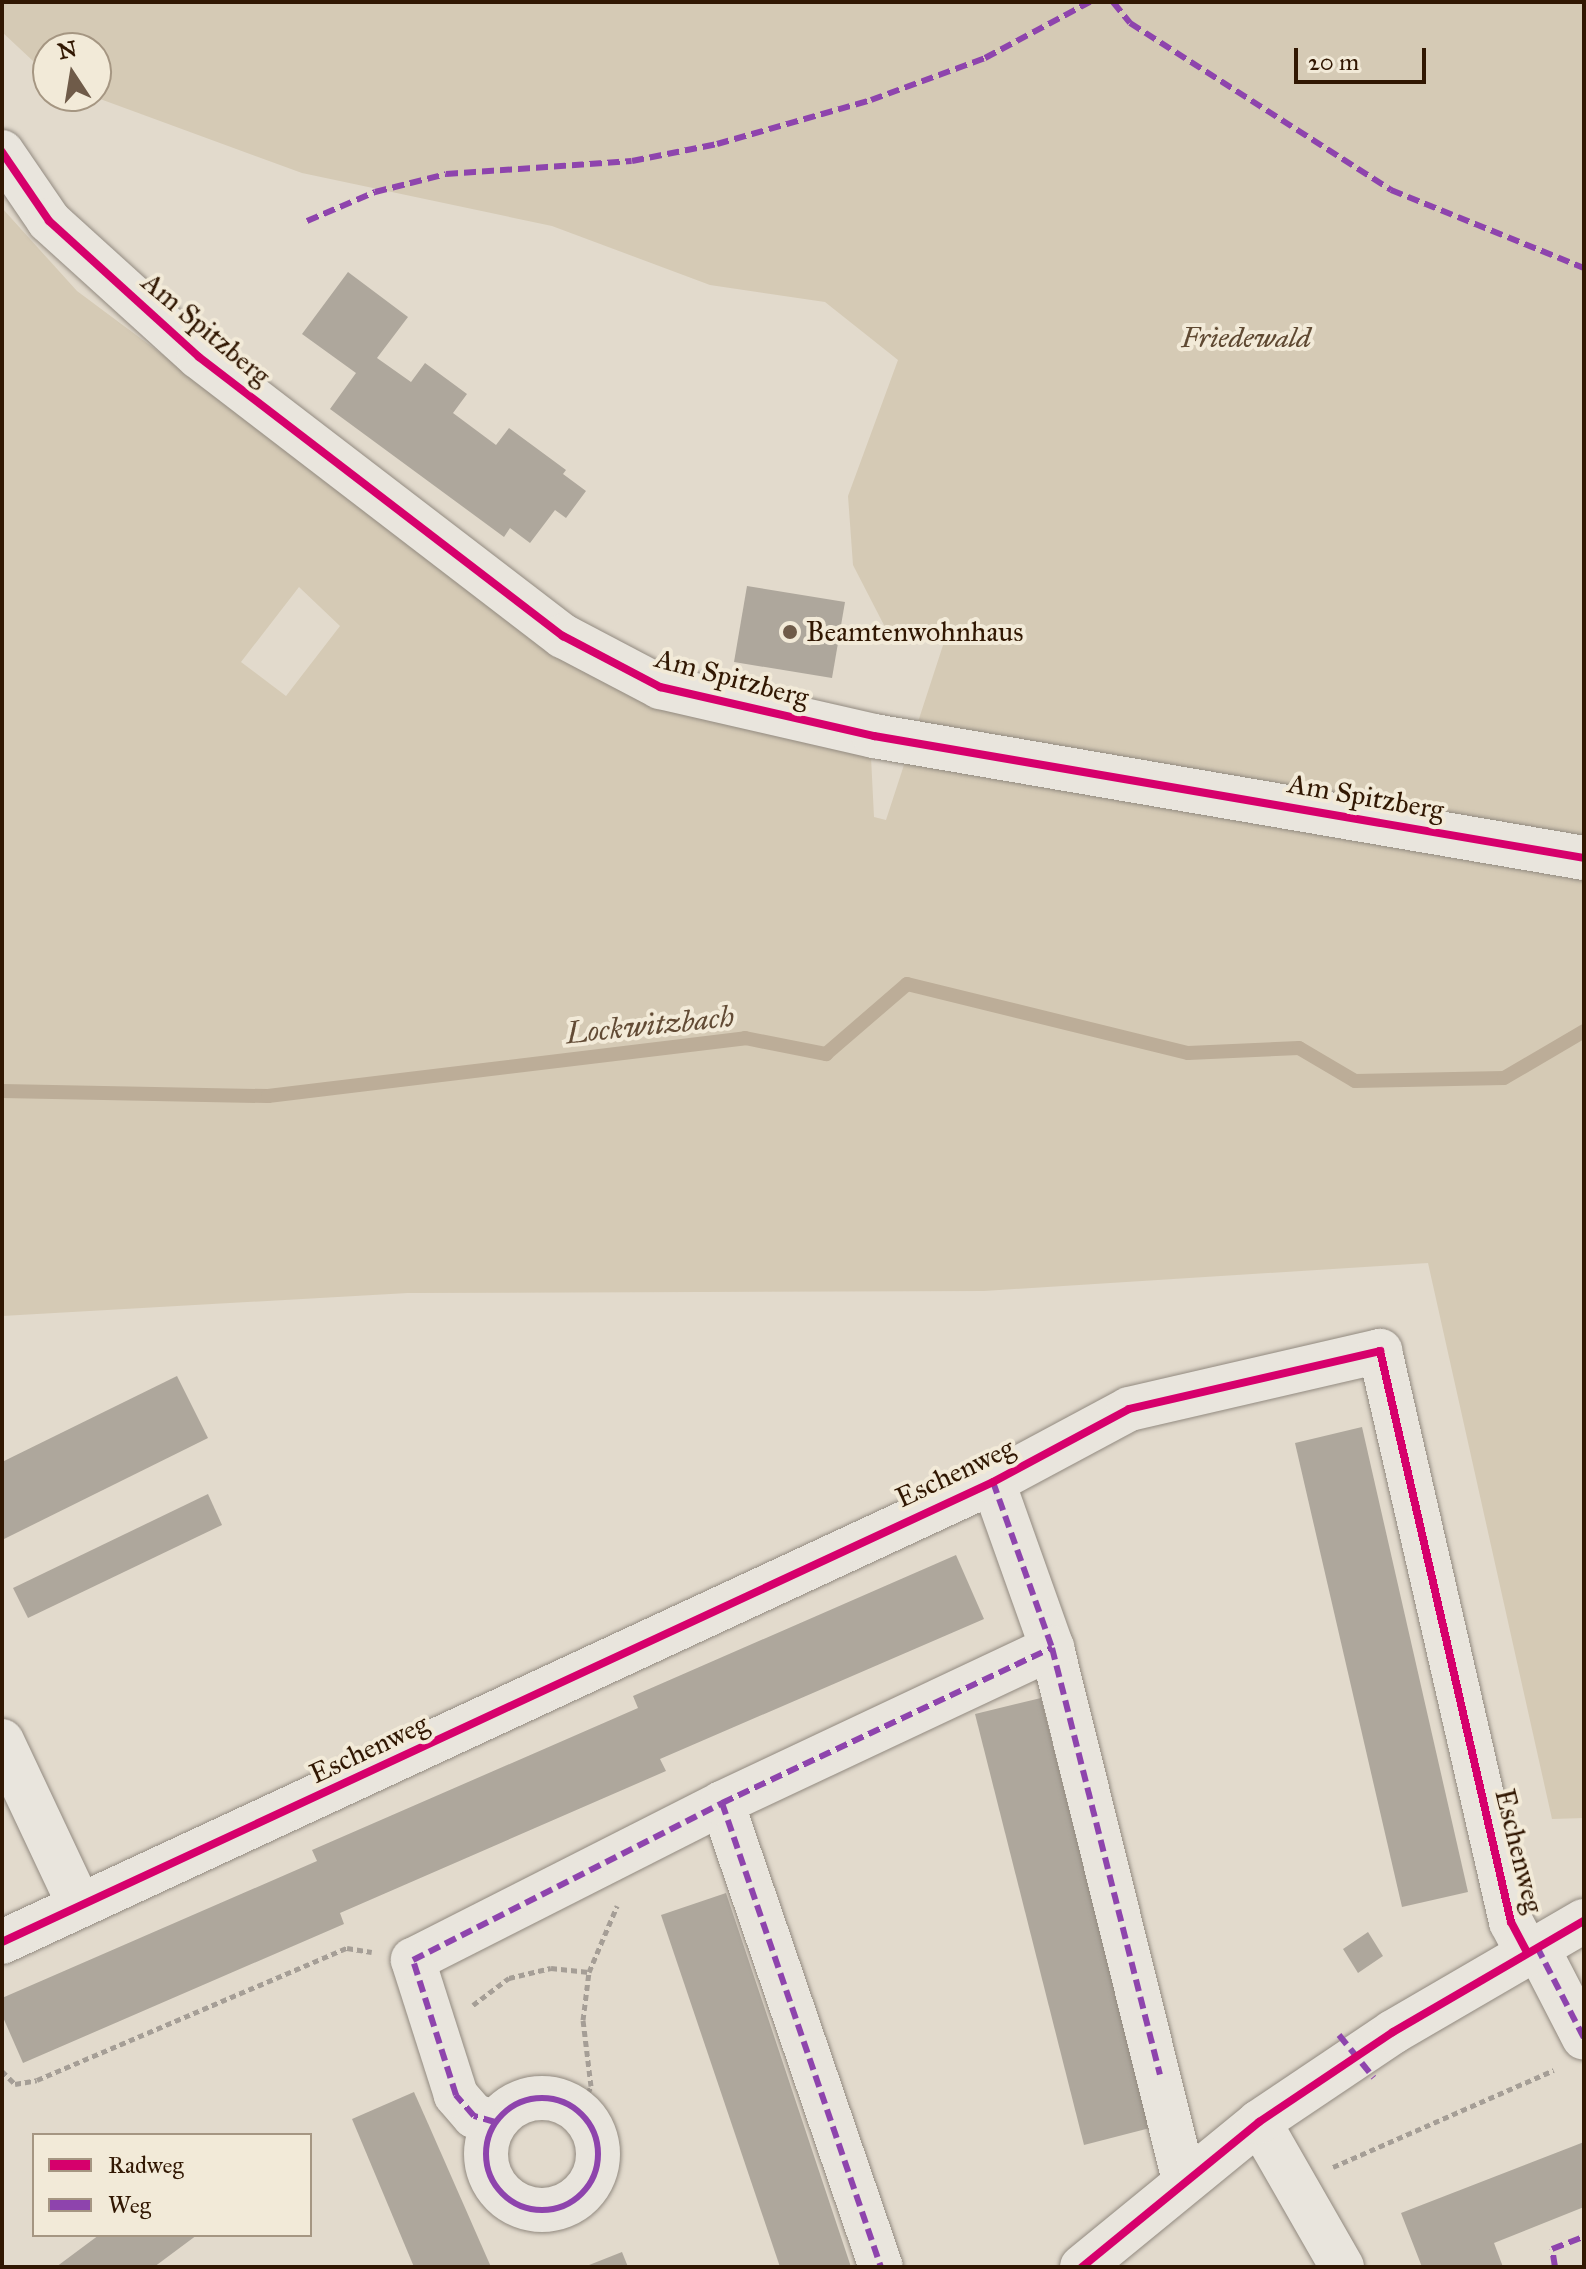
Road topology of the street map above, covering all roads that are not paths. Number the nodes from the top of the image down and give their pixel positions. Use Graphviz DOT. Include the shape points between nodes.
graph roads {
  1 [pos="2,152"];
  2 [pos="1584,858"];
  3 [pos="993,1482"];
  4 [pos="1052,1648"];
  5 [pos="2,1741"];
  6 [pos="722,1803"];
  7 [pos="16,1809"];
  8 [pos="79,1905"];
  9 [pos="1584,1921"];
  10 [pos="2,1942"];
  11 [pos="1532,1950"];
  12 [pos="1577,2051"];
  13 [pos="495,2122"];
  14 [pos="1259,2122"];
  15 [pos="1184,2180"];
  16 [pos="881,2267"];
  17 [pos="1082,2267"];
  18 [pos="1342,2267"];
  1 -- 2 [label="street, Am Spitzberg" via="49,221 199,357 563,636 660,687 874,736"];
  3 -- 4 [label="street"];
  3 -- 8 [label="street, Eschenweg"];
  3 -- 11 [label="street, Eschenweg" via="1129,1409 1380,1351 1511,1922"];
  4 -- 6 [label="street"];
  4 -- 15 [label="street"];
  5 -- 7 [label="street"];
  6 -- 13 [label="street" via="413,1960 456,2095 474,2116"];
  6 -- 16 [label="street"];
  7 -- 8 [label="street"];
  8 -- 10 [label="street, Eschenweg"];
  9 -- 11 [label="street"];
  11 -- 12 [label="street"];
  11 -- 14 [label="street" via="1393,2032"];
  13 -- 13 [label="street" via="487,2138 488,2174 510,2201 544,2211 577,2198 598,2166 598,2145 580,2112 543,2097 524,2100"];
  14 -- 15 [label="street"];
  14 -- 18 [label="street"];
  15 -- 17 [label="street"];
}
